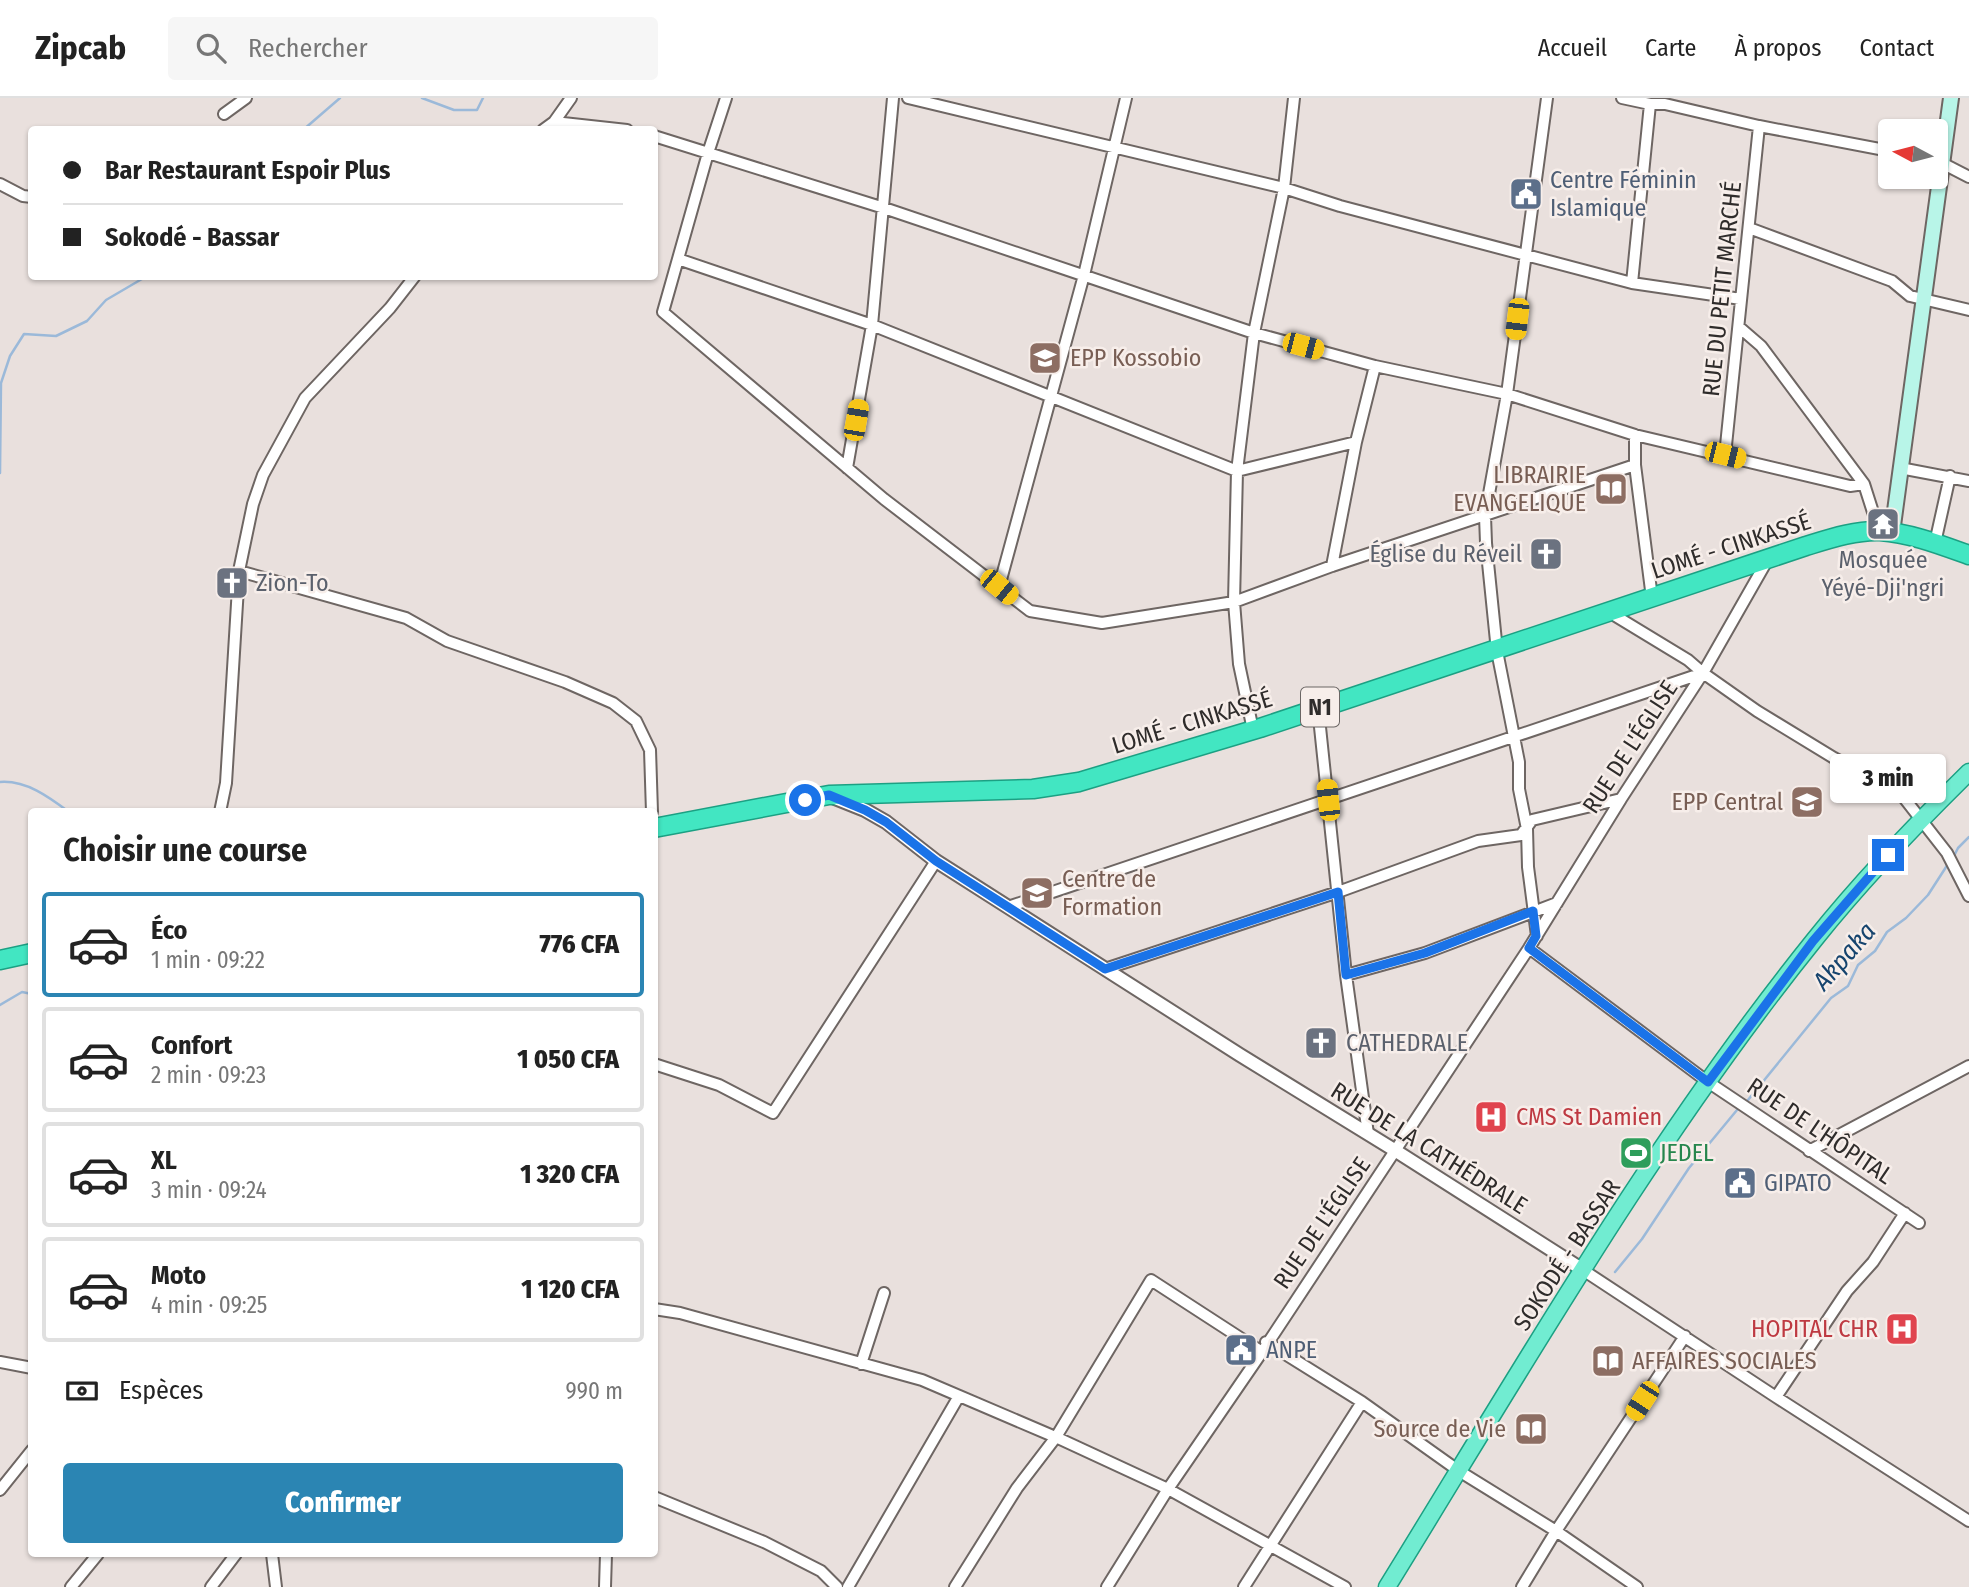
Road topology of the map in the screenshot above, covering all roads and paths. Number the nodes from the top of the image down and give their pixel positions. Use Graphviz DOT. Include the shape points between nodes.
graph roads {
  1 [pos="246,98"];
  2 [pos="571,98"];
  3 [pos="726,98"];
  4 [pos="893,98"];
  5 [pos="908,98"];
  6 [pos="1126,98"];
  7 [pos="1294,98"];
  8 [pos="1547,98"];
  9 [pos="1622,98"];
  10 [pos="1951,98"];
  11 [pos="1666,101"];
  12 [pos="1650,104"];
  13 [pos="224,114"];
  14 [pos="1947,119"];
  15 [pos="554,122"];
  16 [pos="548,126"];
  17 [pos="590,126"];
  18 [pos="1759,126"];
  19 [pos="658,137"];
  20 [pos="1113,149"];
  21 [pos="1878,150"];
  22 [pos="708,153"];
  23 [pos="1948,166"];
  24 [pos="1969,177"];
  25 [pos="0,184"];
  26 [pos="1284,188"];
  27 [pos="1936,189"];
  28 [pos="28,197"];
  29 [pos="884,208"];
  30 [pos="1749,228"];
  31 [pos="1526,253"];
  32 [pos="678,258"];
  33 [pos="1084,275"];
  34 [pos="412,280"];
  35 [pos="1632,283"];
  36 [pos="1741,299"];
  37 [pos="1923,299"];
  38 [pos="1969,310"];
  39 [pos="872,326"];
  40 [pos="1739,327"];
  41 [pos="1254,333"];
  42 [pos="1375,366"];
  43 [pos="1507,394"];
  44 [pos="1051,395"];
  45 [pos="1635,435"];
  46 [pos="1356,442"];
  47 [pos="1725,455"];
  48 [pos="1634,466"];
  49 [pos="847,468"];
  50 [pos="1899,468"];
  51 [pos="1237,471"];
  52 [pos="1950,476"];
  53 [pos="1969,481"];
  54 [pos="1864,484"];
  55 [pos="1485,516"];
  56 [pos="1886,532"];
  57 [pos="1935,543"];
  58 [pos="1969,555"];
  59 [pos="1768,559"];
  60 [pos="1332,566"];
  61 [pos="239,571"];
  62 [pos="999,587"];
  63 [pos="1652,598"];
  64 [pos="1234,602"];
  65 [pos="1609,612"];
  66 [pos="1497,651"];
  67 [pos="1703,673"];
  68 [pos="1318,708"];
  69 [pos="1253,730"];
  70 [pos="1514,735"];
  71 [pos="1969,772"];
  72 [pos="829,795"];
  73 [pos="1620,799"];
  74 [pos="1328,800"];
  75 [pos="221,808"];
  76 [pos="652,808"];
  77 [pos="1921,819"];
  78 [pos="658,827"];
  79 [pos="1527,829"];
  80 [pos="936,861"];
  81 [pos="1969,866"];
  82 [pos="1956,869"];
  83 [pos="1338,892"];
  84 [pos="1969,896"];
  85 [pos="1557,903"];
  86 [pos="1008,907"];
  87 [pos="1533,911"];
  88 [pos="1536,936"];
  89 [pos="1529,948"];
  90 [pos="28,954"];
  91 [pos="0,960"];
  92 [pos="1105,969"];
  93 [pos="1346,975"];
  94 [pos="658,1065"];
  95 [pos="1969,1066"];
  96 [pos="1708,1082"];
  97 [pos="1368,1134"];
  98 [pos="1396,1151"];
  99 [pos="1809,1151"];
  100 [pos="1905,1213"];
  101 [pos="1919,1223"];
  102 [pos="1583,1270"];
  103 [pos="884,1293"];
  104 [pos="658,1310"];
  105 [pos="1685,1336"];
  106 [pos="1264,1347"];
  107 [pos="0,1362"];
  108 [pos="861,1364"];
  109 [pos="28,1367"];
  110 [pos="959,1396"];
  111 [pos="1776,1397"];
  112 [pos="1362,1402"];
  113 [pos="1056,1437"];
  114 [pos="28,1455"];
  115 [pos="1459,1471"];
  116 [pos="1168,1489"];
  117 [pos="0,1490"];
  118 [pos="658,1499"];
  119 [pos="1969,1521"];
  120 [pos="1556,1531"];
  121 [pos="1271,1545"];
  122 [pos="96,1557"];
  123 [pos="234,1557"];
  124 [pos="272,1557"];
  125 [pos="606,1557"];
  126 [pos="72,1587"];
  127 [pos="211,1587"];
  128 [pos="276,1587"];
  129 [pos="605,1587"];
  130 [pos="837,1587"];
  131 [pos="848,1587"];
  132 [pos="955,1587"];
  133 [pos="1107,1587"];
  134 [pos="1244,1587"];
  135 [pos="1345,1587"];
  136 [pos="1387,1587"];
  137 [pos="1522,1587"];
  138 [pos="1637,1587"];
  1 -- 13 [label="street"];
  2 -- 15 [label="street"];
  3 -- 22 [label="street"];
  4 -- 29 [label="street"];
  5 -- 20 [label="street"];
  6 -- 20 [label="street"];
  7 -- 26 [label="street"];
  8 -- 31 [label="street"];
  9 -- 12 [label="street"];
  10 -- 14 [label="main road"];
  11 -- 12 [label="street"];
  11 -- 18 [label="street"];
  12 -- 35 [label="street"];
  15 -- 16 [label="street"];
  15 -- 17 [label="street"];
  18 -- 21 [label="street"];
  18 -- 30 [label="street, RUE DU PETIT MARCHÉ"];
  19 -- 22 [label="street"];
  20 -- 26 [label="street"];
  20 -- 33 [label="street"];
  22 -- 29 [label="street"];
  22 -- 32 [label="street"];
  23 -- 24 [label="street"];
  25 -- 28 [label="street"];
  26 -- 31 [label="street"];
  26 -- 41 [label="street"];
  27 -- 37 [label="main road"];
  29 -- 33 [label="street"];
  29 -- 39 [label="street"];
  30 -- 36 [label="street, RUE DU PETIT MARCHÉ"];
  30 -- 37 [label="street" via="1892,281 1910,296"];
  31 -- 35 [label="street"];
  31 -- 43 [label="street"];
  32 -- 39 [label="street"];
  32 -- 49 [label="street" via="663,312"];
  33 -- 41 [label="street"];
  33 -- 44 [label="street"];
  34 -- 61 [label="street" via="305,398 263,475"];
  35 -- 36 [label="street"];
  36 -- 40 [label="street, RUE DU PETIT MARCHÉ"];
  37 -- 38 [label="street"];
  37 -- 50 [label="main road"];
  39 -- 44 [label="street"];
  39 -- 49 [label="street"];
  40 -- 47 [label="street, RUE DU PETIT MARCHÉ"];
  40 -- 54 [label="street" via="1761,346"];
  41 -- 42 [label="street"];
  41 -- 51 [label="street"];
  42 -- 43 [label="street"];
  42 -- 46 [label="street"];
  43 -- 45 [label="street"];
  43 -- 55 [label="street"];
  44 -- 51 [label="street"];
  44 -- 62 [label="street"];
  45 -- 47 [label="street"];
  45 -- 48 [label="street"];
  46 -- 51 [label="street"];
  46 -- 60 [label="street"];
  47 -- 54 [label="street" via="1850,486"];
  48 -- 55 [label="street"];
  48 -- 63 [label="street"];
  49 -- 62 [label="street"];
  50 -- 52 [label="street"];
  50 -- 56 [label="main road"];
  51 -- 64 [label="street"];
  52 -- 53 [label="street"];
  52 -- 57 [label="street"];
  54 -- 56 [label="street"];
  55 -- 60 [label="street"];
  55 -- 66 [label="street"];
  56 -- 57 [label="highway, LOMÉ - CINKASSÉ / N1"];
  56 -- 59 [label="highway, LOMÉ - CINKASSÉ / N1" via="1832,539"];
  57 -- 58 [label="highway, LOMÉ - CINKASSÉ / N1"];
  59 -- 63 [label="highway, LOMÉ - CINKASSÉ / N1"];
  59 -- 67 [label="street, RUE DE L'ÉGLISE"];
  60 -- 64 [label="street"];
  61 -- 75 [label="street"];
  61 -- 76 [label="street" via="406,618 447,641 614,703 636,721 650,750"];
  62 -- 64 [label="street" via="1030,611 1102,623"];
  63 -- 65 [label="highway, LOMÉ - CINKASSÉ / N1"];
  64 -- 69 [label="street" via="1239,664"];
  65 -- 66 [label="highway, LOMÉ - CINKASSÉ / N1"];
  65 -- 67 [label="street"];
  66 -- 68 [label="highway, LOMÉ - CINKASSÉ / N1"];
  66 -- 70 [label="street"];
  67 -- 70 [label="street"];
  67 -- 73 [label="street, RUE DE L'ÉGLISE"];
  67 -- 77 [label="street" via="1757,711 1901,794"];
  68 -- 69 [label="highway, LOMÉ - CINKASSÉ / N1"];
  68 -- 74 [label="street"];
  69 -- 72 [label="highway, LOMÉ - CINKASSÉ / N1" via="1058,786"];
  70 -- 74 [label="street"];
  70 -- 79 [label="street"];
  71 -- 77 [label="main road, SOKODÉ - BASSAR"];
  72 -- 78 [label="highway, LOMÉ - CINKASSÉ / N1"];
  72 -- 80 [label="street, RUE DE LA CATHÉDRALE" via="875,816"];
  73 -- 79 [label="street" via="1532,821"];
  73 -- 85 [label="street, RUE DE L'ÉGLISE"];
  74 -- 83 [label="street"];
  74 -- 86 [label="street"];
  77 -- 82 [label="street"];
  77 -- 96 [label="main road, SOKODÉ - BASSAR" via="1813,941"];
  79 -- 83 [label="street" via="1521,835 1478,841"];
  79 -- 87 [label="street"];
  80 -- 86 [label="street, RUE DE LA CATHÉDRALE"];
  80 -- 94 [label="street" via="773,1114 719,1085"];
  81 -- 82 [label="street"];
  82 -- 84 [label="street"];
  83 -- 92 [label="street"];
  83 -- 93 [label="street"];
  85 -- 87 [label="street"];
  85 -- 88 [label="street, RUE DE L'ÉGLISE"];
  86 -- 92 [label="street, RUE DE LA CATHÉDRALE"];
  87 -- 88 [label="street"];
  87 -- 93 [label="street" via="1425,953"];
  88 -- 89 [label="street, RUE DE L'ÉGLISE"];
  89 -- 96 [label="street, RUE DE L'HÔPITAL"];
  89 -- 98 [label="street, RUE DE L'ÉGLISE"];
  90 -- 91 [label="highway"];
  92 -- 97 [label="street, RUE DE LA CATHÉDRALE"];
  93 -- 97 [label="street"];
  95 -- 99 [label="street"];
  96 -- 99 [label="street, RUE DE L'HÔPITAL"];
  96 -- 102 [label="main road, SOKODÉ - BASSAR"];
  97 -- 98 [label="street, RUE DE LA CATHÉDRALE"];
  98 -- 102 [label="street, RUE DE LA CATHÉDRALE"];
  98 -- 106 [label="street, RUE DE L'ÉGLISE"];
  99 -- 100 [label="street, RUE DE L'HÔPITAL"];
  100 -- 101 [label="street, RUE DE L'HÔPITAL"];
  100 -- 111 [label="street"];
  102 -- 105 [label="street, RUE DE LA CATHÉDRALE"];
  102 -- 115 [label="main road, SOKODÉ - BASSAR"];
  103 -- 108 [label="street"];
  104 -- 108 [label="street"];
  105 -- 111 [label="street, RUE DE LA CATHÉDRALE"];
  105 -- 120 [label="street"];
  106 -- 112 [label="street"];
  106 -- 113 [label="street" via="1151,1280"];
  106 -- 116 [label="street, RUE DE L'ÉGLISE"];
  107 -- 109 [label="street"];
  108 -- 110 [label="street" via="922,1380"];
  110 -- 113 [label="street"];
  110 -- 131 [label="street"];
  111 -- 119 [label="street, RUE DE LA CATHÉDRALE"];
  112 -- 115 [label="street"];
  112 -- 121 [label="street"];
  113 -- 116 [label="street"];
  113 -- 132 [label="street" via="1017,1488"];
  114 -- 117 [label="street"];
  115 -- 120 [label="street"];
  115 -- 136 [label="main road, SOKODÉ - BASSAR"];
  116 -- 121 [label="street"];
  116 -- 133 [label="street, RUE DE L'ÉGLISE"];
  118 -- 130 [label="street" via="764,1542 821,1571"];
  120 -- 137 [label="street"];
  120 -- 138 [label="street"];
  121 -- 134 [label="street"];
  121 -- 135 [label="street"];
  122 -- 126 [label="street"];
  123 -- 127 [label="street"];
  124 -- 128 [label="street"];
  125 -- 129 [label="street"];
}
